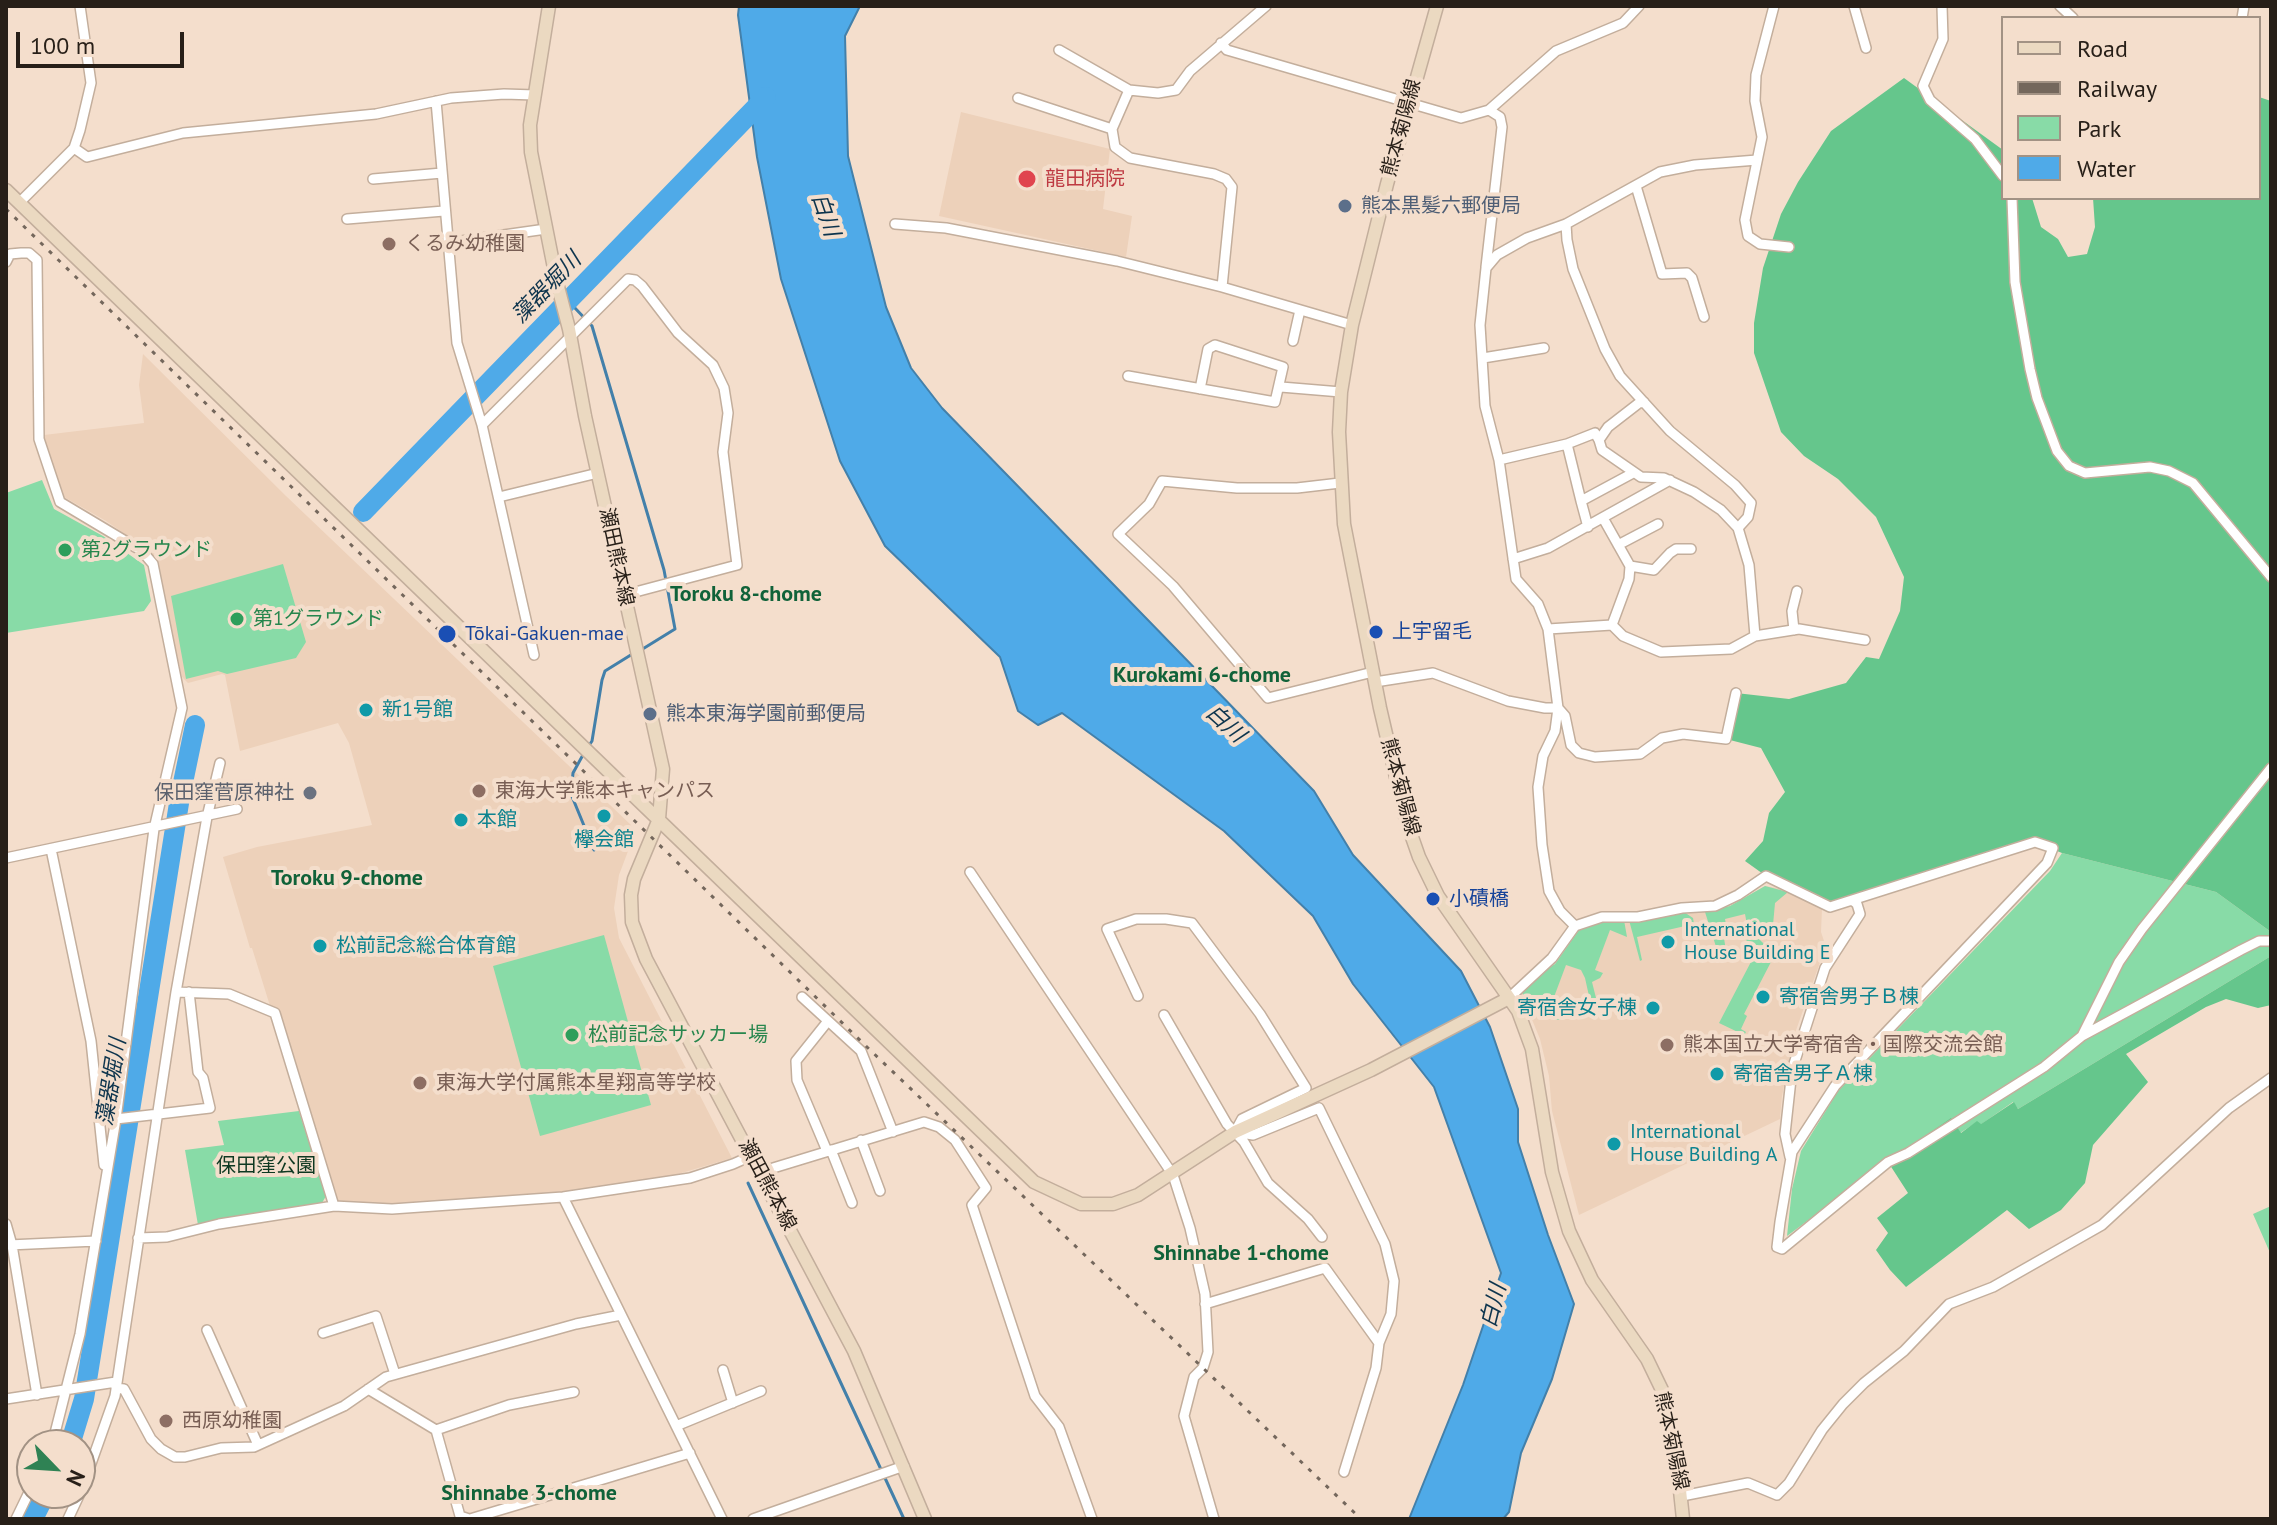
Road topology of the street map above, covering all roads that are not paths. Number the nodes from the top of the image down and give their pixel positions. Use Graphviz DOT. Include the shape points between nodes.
graph roads {
  1 [pos="80,6"];
  2 [pos="549,6"];
  3 [pos="1266,6"];
  4 [pos="1437,6"];
  5 [pos="1639,6"];
  6 [pos="1774,6"];
  7 [pos="1854,6"];
  8 [pos="1942,6"];
  9 [pos="1221,43"];
  10 [pos="1866,48"];
  11 [pos="1059,50"];
  12 [pos="1129,90"];
  13 [pos="535,95"];
  14 [pos="1018,98"];
  15 [pos="436,101"];
  16 [pos="1409,103"];
  17 [pos="1489,110"];
  18 [pos="1112,129"];
  19 [pos="74,148"];
  20 [pos="1757,160"];
  21 [pos="442,173"];
  22 [pos="2001,173"];
  23 [pos="373,179"];
  24 [pos="1636,186"];
  25 [pos="6,190"];
  26 [pos="2012,200"];
  27 [pos="19,203"];
  28 [pos="444,211"];
  29 [pos="347,219"];
  30 [pos="895,224"];
  31 [pos="1566,224"];
  32 [pos="546,229"];
  33 [pos="447,243"];
  34 [pos="1789,247"];
  35 [pos="6,262"];
  36 [pos="1486,268"];
  37 [pos="1222,287"];
  38 [pos="1300,310"];
  39 [pos="1704,317"];
  40 [pos="1352,325"];
  41 [pos="570,333"];
  42 [pos="1293,341"];
  43 [pos="1544,348"];
  44 [pos="1483,358"];
  45 [pos="1128,376"];
  46 [pos="1281,387"];
  47 [pos="1200,389"];
  48 [pos="1341,392"];
  49 [pos="1644,402"];
  50 [pos="482,425"];
  51 [pos="1599,440"];
  52 [pos="1567,444"];
  53 [pos="1499,460"];
  54 [pos="598,473"];
  55 [pos="1633,473"];
  56 [pos="1670,480"];
  57 [pos="1340,483"];
  58 [pos="499,497"];
  59 [pos="1581,501"];
  60 [pos="1603,518"];
  61 [pos="1658,524"];
  62 [pos="1588,527"];
  63 [pos="1738,528"];
  64 [pos="1618,545"];
  65 [pos="1691,549"];
  66 [pos="1513,559"];
  67 [pos="1630,566"];
  68 [pos="2271,577"];
  69 [pos="1797,591"];
  70 [pos="624,595"];
  71 [pos="1612,625"];
  72 [pos="1548,629"];
  73 [pos="1794,630"];
  74 [pos="1755,636"];
  75 [pos="1865,640"];
  76 [pos="534,655"];
  77 [pos="1374,677"];
  78 [pos="1736,693"];
  79 [pos="1558,708"];
  80 [pos="220,763"];
  81 [pos="2271,768"];
  82 [pos="237,809"];
  83 [pos="207,817"];
  84 [pos="659,819"];
  85 [pos="157,828"];
  86 [pos="51,849"];
  87 [pos="6,858"];
  88 [pos="970,872"];
  89 [pos="1852,900"];
  90 [pos="1575,926"];
  91 [pos="2271,941"];
  92 [pos="176,992"];
  93 [pos="189,992"];
  94 [pos="1138,996"];
  95 [pos="802,997"];
  96 [pos="1509,998"];
  97 [pos="1164,1015"];
  98 [pos="828,1021"];
  99 [pos="2082,1036"];
  100 [pos="2271,1078"];
  101 [pos="158,1115"];
  102 [pos="120,1119"];
  103 [pos="893,1132"];
  104 [pos="1235,1132"];
  105 [pos="861,1140"];
  106 [pos="829,1150"];
  107 [pos="751,1156"];
  108 [pos="1790,1160"];
  109 [pos="760,1172"];
  110 [pos="1173,1175"];
  111 [pos="106,1178"];
  112 [pos="880,1191"];
  113 [pos="563,1197"];
  114 [pos="852,1203"];
  115 [pos="334,1206"];
  116 [pos="6,1224"];
  117 [pos="1322,1237"];
  118 [pos="138,1238"];
  119 [pos="96,1241"];
  120 [pos="9,1245"];
  121 [pos="1205,1304"];
  122 [pos="621,1315"];
  123 [pos="207,1330"];
  124 [pos="323,1333"];
  125 [pos="1379,1343"];
  126 [pos="723,1370"];
  127 [pos="395,1374"];
  128 [pos="116,1385"];
  129 [pos="70,1389"];
  130 [pos="368,1389"];
  131 [pos="761,1391"];
  132 [pos="574,1392"];
  133 [pos="37,1395"];
  134 [pos="6,1399"];
  135 [pos="733,1403"];
  136 [pos="676,1426"];
  137 [pos="57,1429"];
  138 [pos="436,1430"];
  139 [pos="258,1445"];
  140 [pos="690,1453"];
  141 [pos="904,1466"];
  142 [pos="1344,1472"];
  143 [pos="1682,1496"];
  144 [pos="68,1519"];
  145 [pos="470,1519"];
  146 [pos="722,1519"];
  147 [pos="753,1519"];
  148 [pos="925,1519"];
  149 [pos="1092,1519"];
  150 [pos="1214,1519"];
  151 [pos="1683,1519"];
  1 -- 19 [label="street" via="91,83"];
  2 -- 13 [label="main road, 瀬田熊本線"];
  3 -- 9 [label="street"];
  4 -- 16 [label="main road, 熊本菊陽線"];
  5 -- 17 [label="street" via="1623,23 1556,51"];
  6 -- 20 [label="street" via="1756,75 1762,137"];
  7 -- 10 [label="street"];
  8 -- 22 [label="street" via="1943,39 1923,86 1930,100 1975,139"];
  9 -- 12 [label="street" via="1176,90"];
  9 -- 16 [label="street" via="1227,50"];
  11 -- 12 [label="street"];
  12 -- 18 [label="street"];
  13 -- 15 [label="street"];
  13 -- 32 [label="main road, 瀬田熊本線" via="531,152"];
  14 -- 18 [label="street"];
  15 -- 19 [label="street" via="376,114 183,133 87,157"];
  15 -- 21 [label="street"];
  16 -- 17 [label="street" via="1461,118"];
  16 -- 40 [label="main road, 熊本菊陽線"];
  17 -- 36 [label="street" via="1500,117 1502,127"];
  18 -- 37 [label="street" via="1115,147 1130,158 1214,174 1232,187"];
  19 -- 27 [label="street"];
  20 -- 24 [label="street" via="1678,167"];
  20 -- 34 [label="street" via="1745,220 1748,236 1760,244"];
  21 -- 23 [label="street"];
  21 -- 28 [label="street"];
  24 -- 31 [label="street"];
  24 -- 39 [label="street" via="1662,274 1687,273 1692,278"];
  25 -- 27 [label="main road"];
  26 -- 68 [label="street" via="2015,282 2030,369 2057,451 2069,466 2085,473 2150,467 2193,483"];
  27 -- 84 [label="main road"];
  28 -- 29 [label="street"];
  28 -- 33 [label="street"];
  30 -- 37 [label="street" via="946,228"];
  31 -- 36 [label="street" via="1527,238 1490,260"];
  31 -- 49 [label="street" via="1573,269 1605,349"];
  32 -- 33 [label="street"];
  32 -- 41 [label="main road, 瀬田熊本線"];
  33 -- 50 [label="street" via="457,343"];
  35 -- 85 [label="street" via="10,254 21,253 37,260 39,439 60,502 142,551 153,564 182,708"];
  36 -- 44 [label="street" via="1479,340"];
  37 -- 38 [label="street"];
  38 -- 40 [label="street"];
  38 -- 42 [label="street"];
  40 -- 48 [label="main road, 熊本菊陽線"];
  41 -- 50 [label="street"];
  41 -- 54 [label="main road, 瀬田熊本線"];
  41 -- 70 [label="street" via="628,279 635,280 678,333 713,365 724,388 728,413 723,452 737,565"];
  43 -- 44 [label="street"];
  44 -- 53 [label="street" via="1485,406"];
  45 -- 47 [label="street"];
  46 -- 47 [label="street" via="1275,402"];
  46 -- 47 [label="street" via="1283,367 1215,345 1208,349"];
  46 -- 48 [label="street"];
  48 -- 57 [label="main road, 熊本菊陽線"];
  49 -- 51 [label="street" via="1612,423"];
  49 -- 63 [label="street" via="1751,503"];
  50 -- 58 [label="street"];
  51 -- 52 [label="street" via="1595,433"];
  51 -- 55 [label="street" via="1602,450"];
  52 -- 53 [label="street"];
  52 -- 59 [label="street"];
  53 -- 66 [label="street"];
  54 -- 58 [label="street"];
  54 -- 70 [label="main road, 瀬田熊本線"];
  55 -- 56 [label="street"];
  55 -- 59 [label="street"];
  56 -- 60 [label="street"];
  56 -- 63 [label="street" via="1721,510"];
  57 -- 77 [label="main road, 熊本菊陽線"];
  57 -- 77 [label="street" via="1237,488 1162,481 1149,504 1118,534 1173,586 1268,698"];
  58 -- 76 [label="street"];
  59 -- 62 [label="street"];
  60 -- 62 [label="street"];
  60 -- 64 [label="street"];
  61 -- 64 [label="street"];
  62 -- 66 [label="street"];
  63 -- 74 [label="street" via="1749,565"];
  64 -- 67 [label="street"];
  65 -- 67 [label="street" via="1676,549 1654,570"];
  66 -- 72 [label="street" via="1516,579 1538,604"];
  67 -- 71 [label="street"];
  69 -- 73 [label="street"];
  70 -- 84 [label="main road, 瀬田熊本線" via="663,769"];
  71 -- 72 [label="street"];
  71 -- 74 [label="street" via="1623,636 1661,652 1731,649"];
  72 -- 79 [label="street"];
  73 -- 74 [label="street"];
  73 -- 75 [label="street"];
  77 -- 79 [label="street" via="1433,673 1508,701"];
  77 -- 96 [label="main road, 熊本菊陽線" via="1419,857 1438,896"];
  78 -- 79 [label="street" via="1726,739 1683,734 1662,738 1640,754 1614,757 1579,753"];
  79 -- 90 [label="street" via="1543,756 1539,799 1549,891"];
  80 -- 83 [label="street"];
  81 -- 99 [label="street" via="2142,929"];
  82 -- 83 [label="street"];
  83 -- 85 [label="street"];
  83 -- 92 [label="street"];
  84 -- 107 [label="main road, 瀬田熊本線" via="634,879 632,922 646,959"];
  84 -- 110 [label="main road" via="1034,1182 1081,1204 1113,1204"];
  85 -- 86 [label="street"];
  85 -- 102 [label="street"];
  86 -- 87 [label="street"];
  86 -- 111 [label="street" via="91,1041"];
  88 -- 110 [label="street"];
  89 -- 90 [label="street" via="1830,907 1766,876 1715,906 1602,917"];
  89 -- 108 [label="street" via="1860,914 1825,968 1792,1070 1785,1134"];
  89 -- 108 [label="street" via="2035,842 2053,848 2047,863 1835,1086"];
  90 -- 96 [label="street" via="1552,958"];
  91 -- 99 [label="street" via="2241,950"];
  92 -- 93 [label="street"];
  92 -- 101 [label="street"];
  93 -- 101 [label="street" via="198,1072 210,1108"];
  93 -- 115 [label="street" via="229,994 275,1013"];
  94 -- 104 [label="street" via="1107,929 1136,919 1192,923 1260,1014 1306,1088 1242,1119"];
  95 -- 98 [label="street"];
  96 -- 104 [label="main road" via="1371,1070"];
  96 -- 143 [label="main road, 熊本菊陽線" via="1532,1049 1552,1172 1569,1231 1592,1280 1662,1390"];
  97 -- 104 [label="street"];
  98 -- 103 [label="street" via="861,1051"];
  98 -- 106 [label="street" via="796,1061 797,1080"];
  99 -- 108 [label="street" via="2044,1067 1888,1162 1782,1249 1777,1247"];
  100 -- 143 [label="street" via="2229,1108 2102,1225 1993,1287 1949,1304 1843,1404 1777,1495 1748,1483"];
  101 -- 102 [label="street"];
  101 -- 118 [label="street"];
  102 -- 111 [label="street"];
  103 -- 105 [label="street"];
  103 -- 149 [label="street" via="924,1122 939,1127 955,1140 986,1188 972,1205 1035,1396 1059,1427"];
  104 -- 110 [label="main road"];
  104 -- 117 [label="street" via="1268,1183"];
  104 -- 125 [label="street" via="1253,1135 1319,1108 1385,1244 1394,1281 1391,1314"];
  105 -- 106 [label="street"];
  105 -- 112 [label="street"];
  106 -- 109 [label="street"];
  106 -- 114 [label="street"];
  107 -- 109 [label="main road, 瀬田熊本線"];
  107 -- 113 [label="street" via="690,1178"];
  109 -- 141 [label="main road, 瀬田熊本線" via="854,1351"];
  110 -- 121 [label="street"];
  111 -- 119 [label="street"];
  113 -- 115 [label="street" via="392,1209"];
  113 -- 122 [label="street"];
  115 -- 118 [label="street"];
  116 -- 120 [label="street"];
  118 -- 128 [label="street"];
  119 -- 120 [label="street"];
  119 -- 129 [label="street"];
  120 -- 133 [label="street"];
  121 -- 125 [label="street" via="1325,1268"];
  121 -- 150 [label="street" via="1208,1352 1194,1377 1184,1416"];
  122 -- 127 [label="street"];
  122 -- 136 [label="street"];
  123 -- 139 [label="street"];
  124 -- 127 [label="street" via="376,1316"];
  125 -- 142 [label="street"];
  126 -- 135 [label="street"];
  127 -- 130 [label="street"];
  128 -- 129 [label="street"];
  128 -- 139 [label="street" via="124,1389 151,1439 175,1457"];
  128 -- 144 [label="street"];
  129 -- 133 [label="street"];
  129 -- 137 [label="street"];
  130 -- 138 [label="street"];
  130 -- 139 [label="street" via="344,1406"];
  131 -- 135 [label="street"];
  132 -- 138 [label="street" via="509,1405"];
  133 -- 134 [label="street"];
  135 -- 136 [label="street"];
  136 -- 140 [label="street"];
  138 -- 145 [label="street" via="460,1516"];
  140 -- 145 [label="street"];
  140 -- 146 [label="street"];
  141 -- 147 [label="street"];
  141 -- 148 [label="main road, 瀬田熊本線"];
  143 -- 151 [label="main road, 熊本菊陽線"];
}
